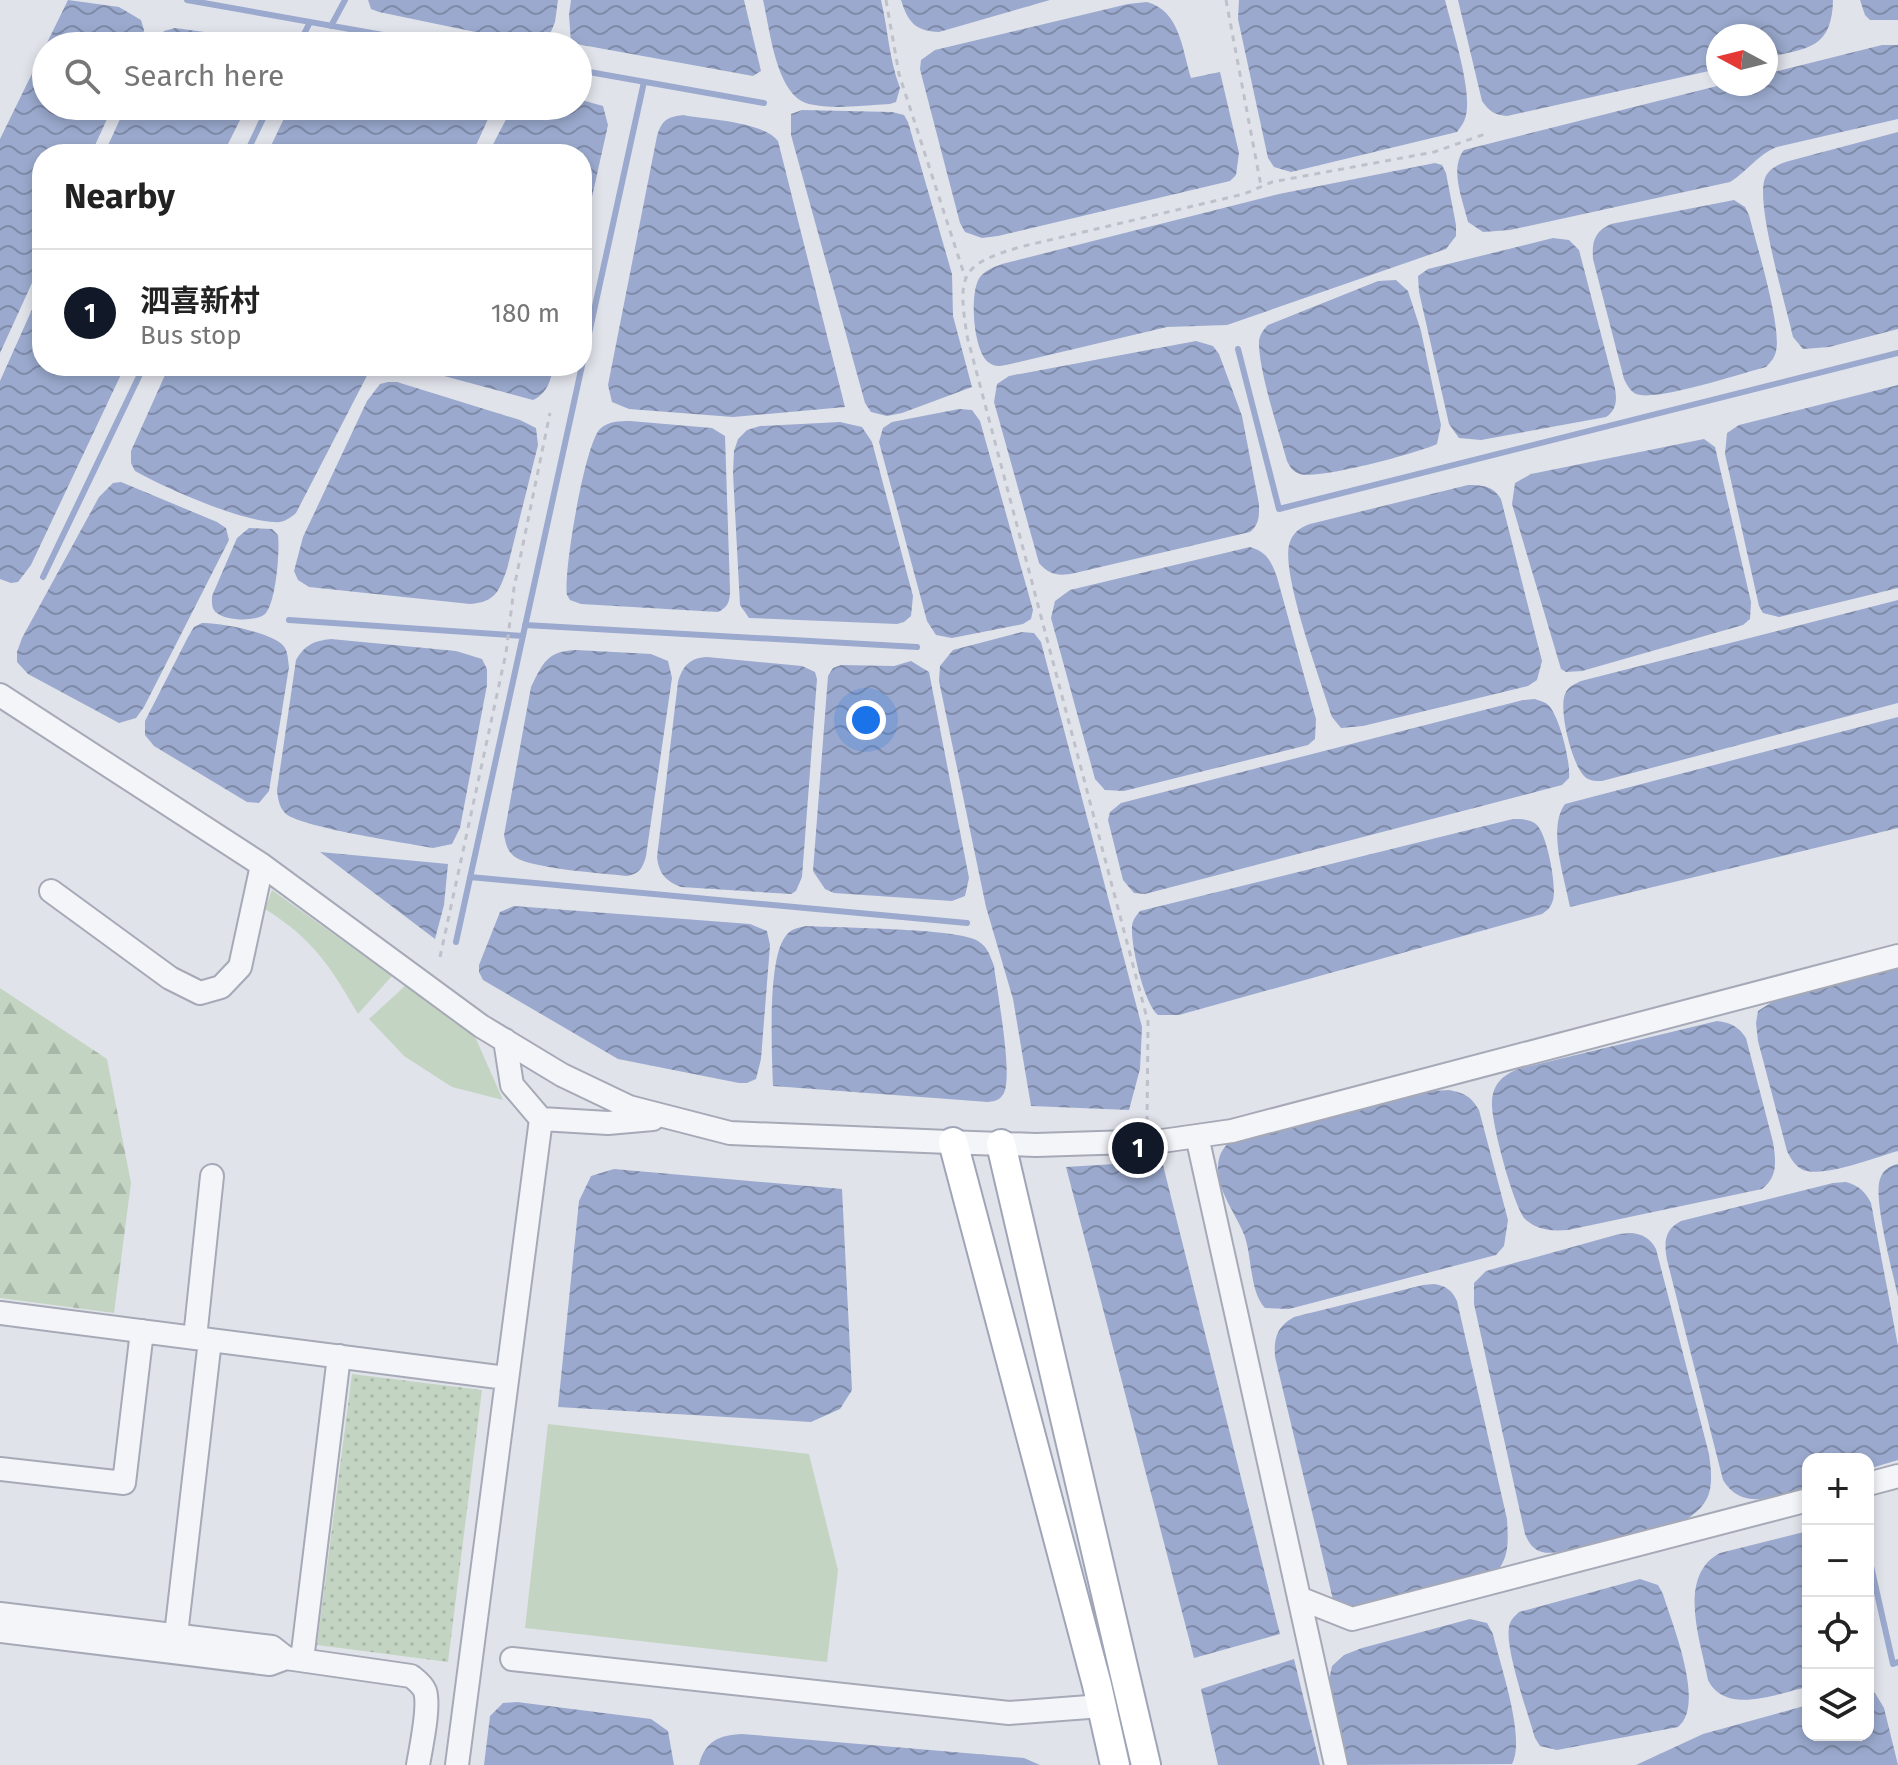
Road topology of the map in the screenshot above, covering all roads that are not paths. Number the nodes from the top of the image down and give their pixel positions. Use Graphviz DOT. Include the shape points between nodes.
graph roads {
  1 [pos="0,695"];
  2 [pos="262,865"];
  3 [pos="51,891"];
  4 [pos="1898,956"];
  5 [pos="505,1040"];
  6 [pos="670,1117"];
  7 [pos="541,1119"];
  8 [pos="1197,1136"];
  9 [pos="953,1142"];
  10 [pos="1001,1144"];
  11 [pos="212,1176"];
  12 [pos="0,1313"];
  13 [pos="142,1331"];
  14 [pos="203,1339"];
  15 [pos="339,1356"];
  16 [pos="506,1378"];
  17 [pos="0,1469"];
  18 [pos="1898,1476"];
  19 [pos="1874,1482"];
  20 [pos="1802,1502"];
  21 [pos="1299,1598"];
  22 [pos="0,1614"];
  23 [pos="0,1631"];
  24 [pos="175,1644"];
  25 [pos="294,1659"];
  26 [pos="512,1659"];
  27 [pos="1102,1706"];
  28 [pos="418,1765"];
  29 [pos="457,1765"];
  30 [pos="1115,1765"];
  31 [pos="1146,1765"];
  32 [pos="1336,1765"];
  1 -- 2 [label="street"];
  2 -- 3 [label="street" via="240,967 221,987 200,993 170,978"];
  2 -- 5 [label="street"];
  4 -- 8 [label="street"];
  5 -- 6 [label="street" via="629,1107"];
  5 -- 7 [label="street" via="512,1085"];
  6 -- 7 [label="street" via="608,1123"];
  6 -- 9 [label="street" via="730,1133"];
  7 -- 16 [label="street"];
  8 -- 10 [label="street"];
  8 -- 21 [label="street"];
  9 -- 10 [label="street"];
  9 -- 27 [label="main road"];
  10 -- 31 [label="main road"];
  11 -- 14 [label="street"];
  12 -- 13 [label="street"];
  13 -- 14 [label="street"];
  13 -- 17 [label="street" via="124,1483"];
  14 -- 15 [label="street"];
  14 -- 24 [label="street"];
  15 -- 16 [label="street"];
  15 -- 25 [label="street"];
  16 -- 29 [label="street"];
  18 -- 19 [label="street"];
  20 -- 21 [label="street" via="1352,1619"];
  21 -- 32 [label="street"];
  22 -- 24 [label="street"];
  23 -- 24 [label="street"];
  24 -- 25 [label="street" via="272,1647"];
  25 -- 28 [label="street" via="401,1674 419,1682 426,1701"];
  26 -- 27 [label="street" via="1009,1713"];
  27 -- 30 [label="main road"];
}
